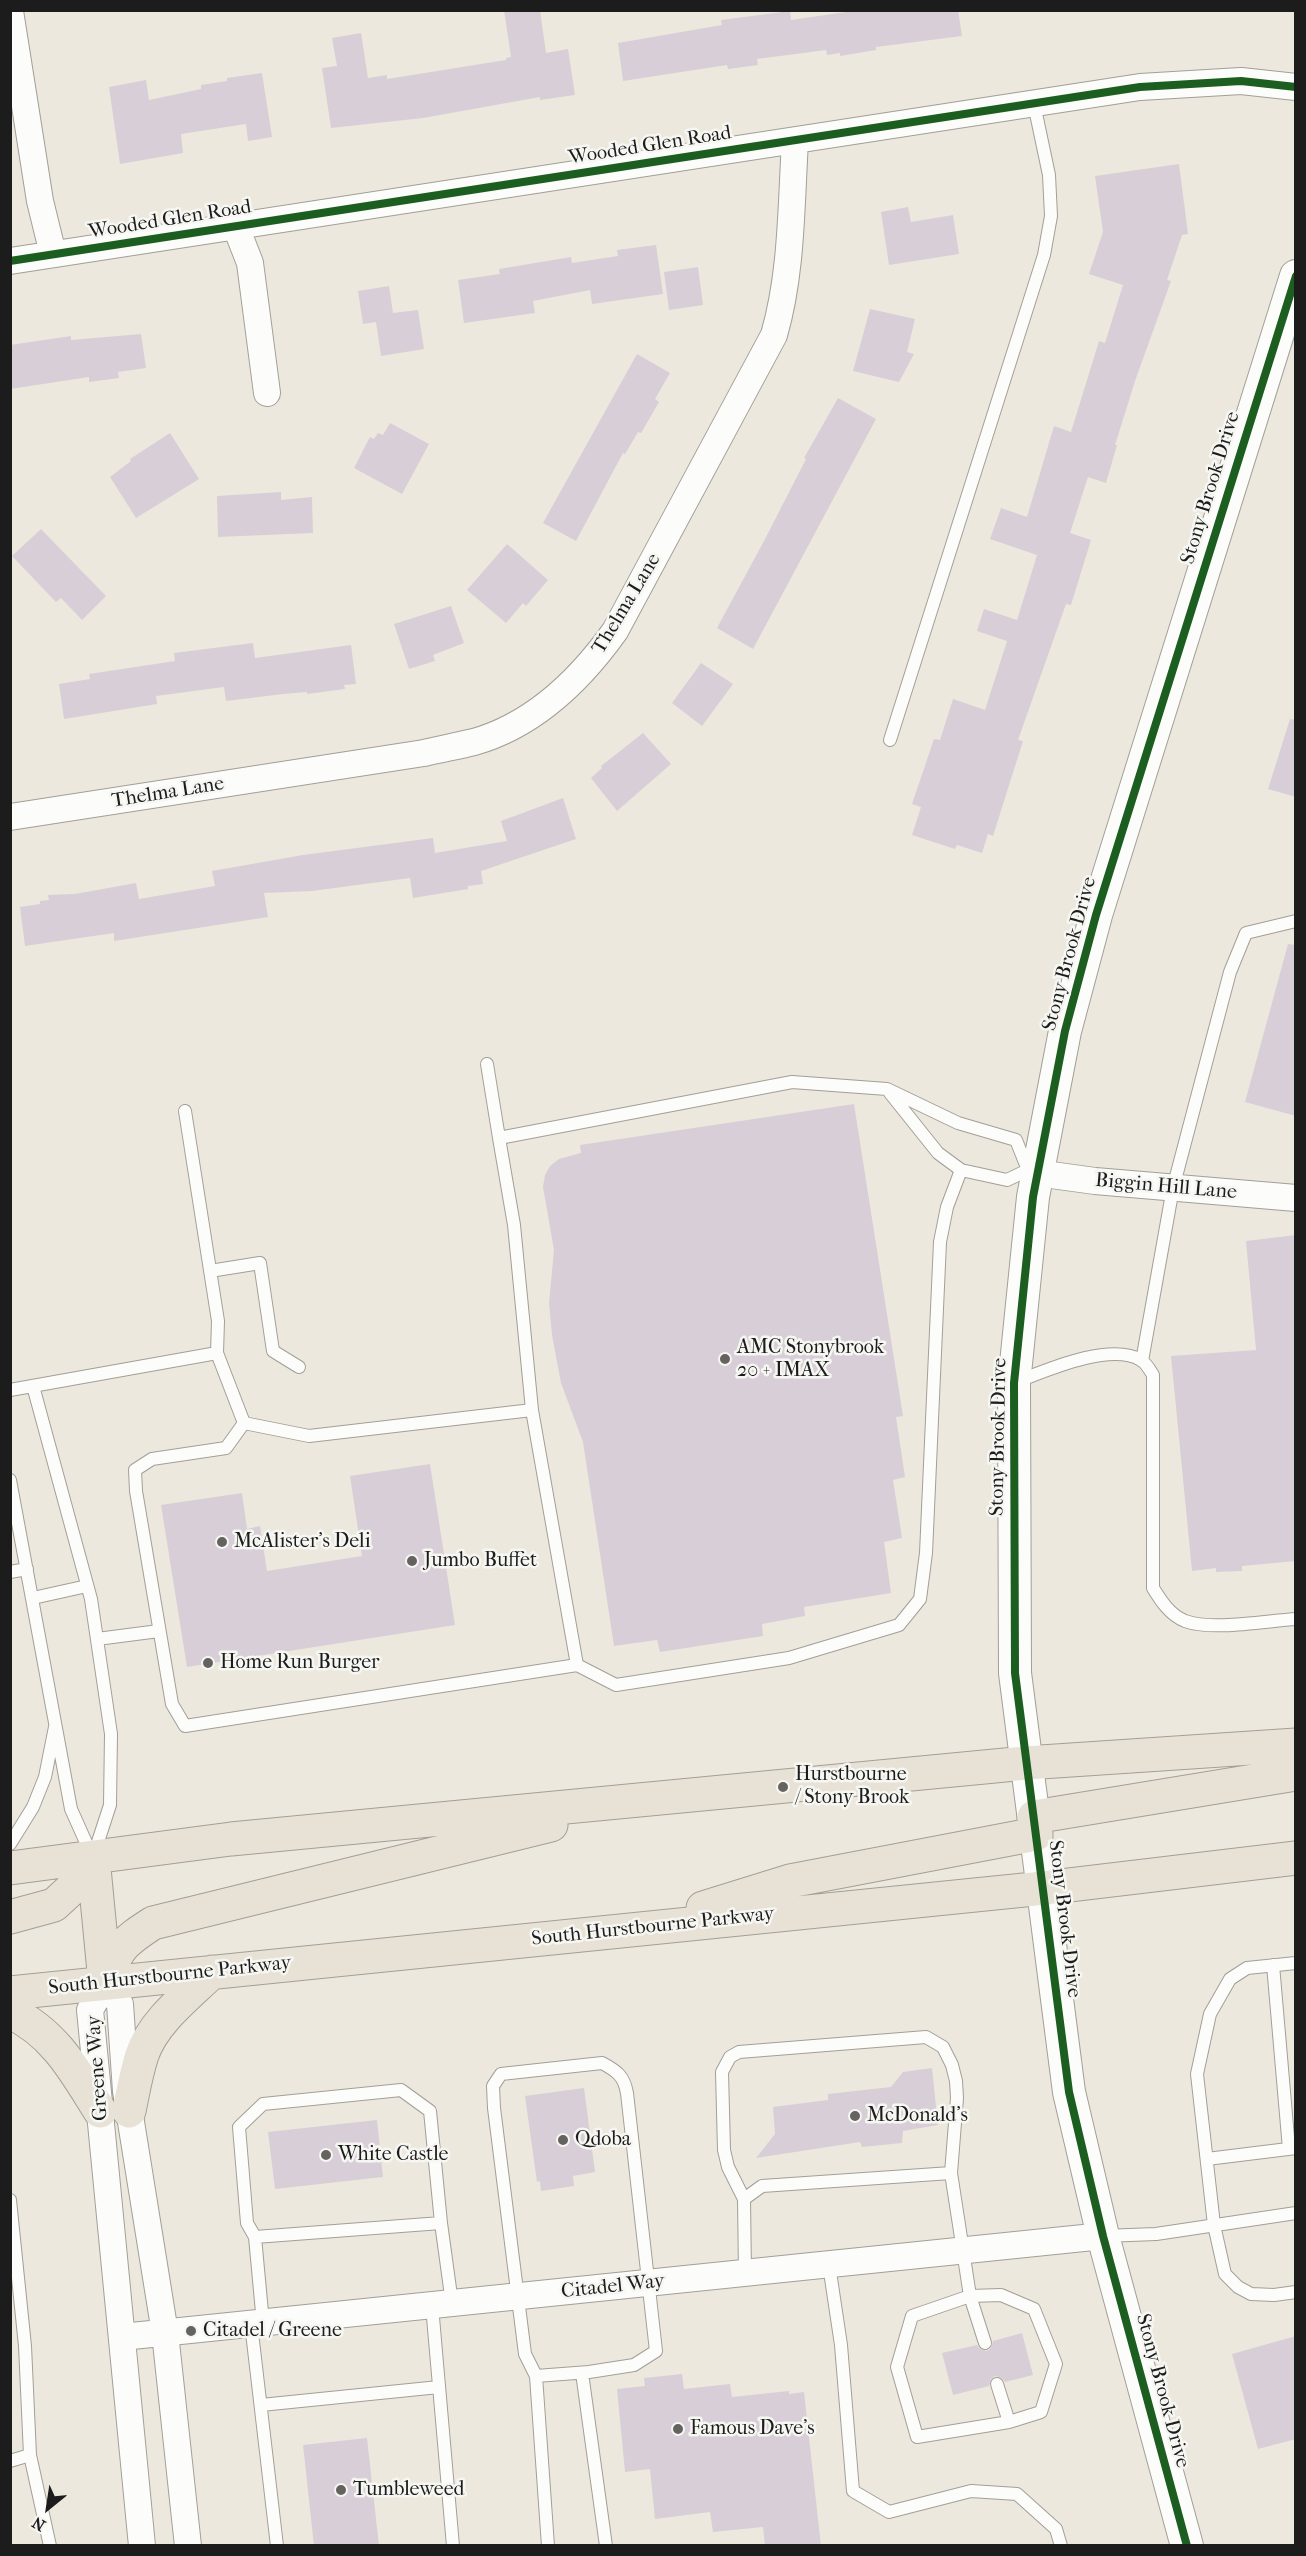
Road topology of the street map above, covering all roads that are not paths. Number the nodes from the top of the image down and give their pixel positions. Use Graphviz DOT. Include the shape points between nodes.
graph roads {
  1 [pos="10,11"];
  2 [pos="1296,87"];
  3 [pos="1034,104"];
  4 [pos="795,142"];
  5 [pos="236,227"];
  6 [pos="53,254"];
  7 [pos="10,261"];
  8 [pos="1296,276"];
  9 [pos="267,393"];
  10 [pos="890,740"];
  11 [pos="10,817"];
  12 [pos="1296,921"];
  13 [pos="487,1064"];
  14 [pos="888,1089"];
  15 [pos="185,1111"];
  16 [pos="499,1138"];
  17 [pos="961,1170"];
  18 [pos="1033,1171"];
  19 [pos="1173,1188"];
  20 [pos="1296,1198"];
  21 [pos="210,1271"];
  22 [pos="217,1353"];
  23 [pos="1142,1361"];
  24 [pos="299,1367"];
  25 [pos="1014,1383"];
  26 [pos="33,1386"];
  27 [pos="10,1390"];
  28 [pos="532,1410"];
  29 [pos="244,1423"];
  30 [pos="10,1480"];
  31 [pos="27,1569"];
  32 [pos="10,1572"];
  33 [pos="87,1586"];
  34 [pos="33,1598"];
  35 [pos="1296,1619"];
  36 [pos="159,1631"];
  37 [pos="97,1639"];
  38 [pos="577,1665"];
  39 [pos="56,1720"];
  40 [pos="1296,1744"];
  41 [pos="1026,1763"];
  42 [pos="1296,1774"];
  43 [pos="661,1798"];
  44 [pos="1035,1826"];
  45 [pos="10,1844"];
  46 [pos="93,1858"];
  47 [pos="1296,1858"];
  48 [pos="10,1869"];
  49 [pos="1044,1888"];
  50 [pos="10,1917"];
  51 [pos="638,1929"];
  52 [pos="1296,1963"];
  53 [pos="1273,1965"];
  54 [pos="212,1972"];
  55 [pos="105,1983"];
  56 [pos="10,1993"];
  57 [pos="10,2012"];
  58 [pos="115,2111"];
  59 [pos="1292,2148"];
  60 [pos="1207,2159"];
  61 [pos="951,2173"];
  62 [pos="744,2199"];
  63 [pos="10,2200"];
  64 [pos="1296,2213"];
  65 [pos="441,2223"];
  66 [pos="1214,2225"];
  67 [pos="1103,2236"];
  68 [pos="255,2237"];
  69 [pos="961,2251"];
  70 [pos="829,2265"];
  71 [pos="745,2273"];
  72 [pos="650,2283"];
  73 [pos="1296,2292"];
  74 [pos="518,2296"];
  75 [pos="970,2296"];
  76 [pos="442,2305"];
  77 [pos="257,2324"];
  78 [pos="165,2333"];
  79 [pos="122,2337"];
  80 [pos="985,2343"];
  81 [pos="582,2373"];
  82 [pos="536,2376"];
  83 [pos="997,2384"];
  84 [pos="440,2387"];
  85 [pos="261,2405"];
  86 [pos="1009,2422"];
  87 [pos="30,2455"];
  88 [pos="10,2461"];
  89 [pos="50,2546"];
  90 [pos="142,2546"];
  91 [pos="188,2546"];
  92 [pos="277,2546"];
  93 [pos="453,2546"];
  94 [pos="548,2546"];
  95 [pos="606,2546"];
  96 [pos="1061,2546"];
  97 [pos="1188,2546"];
  1 -- 6 [label="street" via="40,201"];
  2 -- 3 [label="street, Wooded Glen Road" via="1241,81 1181,83"];
  3 -- 4 [label="street, Wooded Glen Road"];
  3 -- 10 [label="lane" via="1049,175 1052,216 1044,255"];
  4 -- 5 [label="street, Wooded Glen Road"];
  4 -- 11 [label="street, Thelma Lane" via="786,274 774,335 615,631 594,661 570,685 514,725 476,741 412,755"];
  5 -- 6 [label="street, Wooded Glen Road"];
  5 -- 9 [label="street" via="250,263"];
  6 -- 7 [label="street, Wooded Glen Road"];
  8 -- 18 [label="street, Stony Brook Drive" via="1095,915"];
  12 -- 19 [label="lane" via="1245,933 1230,972"];
  13 -- 16 [label="lane"];
  14 -- 16 [label="lane" via="792,1082"];
  14 -- 17 [label="lane" via="938,1152"];
  14 -- 18 [label="lane" via="958,1123 1016,1140"];
  15 -- 21 [label="lane"];
  16 -- 28 [label="lane" via="514,1225"];
  17 -- 18 [label="lane" via="1006,1180"];
  17 -- 38 [label="lane" via="947,1207 940,1242 926,1553 920,1599 899,1625 789,1658 616,1685"];
  18 -- 19 [label="street, Biggin Hill Lane"];
  18 -- 25 [label="street, Stony Brook Drive"];
  19 -- 20 [label="street, Biggin Hill Lane"];
  19 -- 23 [label="lane"];
  21 -- 22 [label="lane" via="218,1321"];
  21 -- 24 [label="lane" via="260,1263 273,1351"];
  22 -- 26 [label="lane"];
  22 -- 29 [label="lane"];
  23 -- 25 [label="lane" via="1121,1354 1094,1357"];
  23 -- 35 [label="lane" via="1153,1375 1153,1588 1164,1605 1183,1620 1194,1623"];
  25 -- 41 [label="street, Stony Brook Drive" via="1015,1672"];
  26 -- 27 [label="lane"];
  26 -- 33 [label="lane"];
  28 -- 29 [label="lane" via="309,1436"];
  28 -- 38 [label="lane"];
  29 -- 36 [label="lane" via="226,1448 152,1459 135,1470"];
  30 -- 31 [label="lane"];
  31 -- 32 [label="lane"];
  31 -- 34 [label="lane"];
  33 -- 34 [label="lane"];
  33 -- 37 [label="lane"];
  34 -- 39 [label="lane"];
  36 -- 37 [label="lane"];
  36 -- 38 [label="lane" via="172,1704 185,1726"];
  37 -- 46 [label="lane" via="111,1734 110,1805"];
  39 -- 45 [label="lane" via="45,1777 33,1807"];
  39 -- 46 [label="lane" via="71,1809"];
  40 -- 41 [label="main road"];
  41 -- 43 [label="main road"];
  41 -- 44 [label="street, Stony Brook Drive"];
  42 -- 44 [label="main road"];
  43 -- 46 [label="main road" via="231,1839"];
  43 -- 55 [label="main road" via="153,1923 131,1937 114,1955"];
  44 -- 49 [label="street, Stony Brook Drive"];
  44 -- 51 [label="main road" via="790,1881"];
  46 -- 48 [label="main road"];
  46 -- 50 [label="main road" via="80,1881 54,1905"];
  46 -- 55 [label="main road"];
  47 -- 49 [label="main road, South Hurstbourne Parkway"];
  49 -- 51 [label="main road, South Hurstbourne Parkway"];
  49 -- 67 [label="street, Stony Brook Drive" via="1069,2092"];
  51 -- 54 [label="main road, South Hurstbourne Parkway"];
  52 -- 53 [label="lane"];
  53 -- 59 [label="lane"];
  53 -- 60 [label="lane" via="1247,1968 1230,1979 1210,2014 1197,2074"];
  54 -- 55 [label="main road, South Hurstbourne Parkway"];
  54 -- 58 [label="main road" via="155,2032"];
  55 -- 56 [label="main road, South Hurstbourne Parkway"];
  55 -- 58 [label="street, Greene Way" via="90,2010"];
  57 -- 58 [label="main road" via="39,2028"];
  58 -- 78 [label="street, Greene Way"];
  58 -- 79 [label="street, Greene Way"];
  59 -- 60 [label="lane"];
  60 -- 66 [label="lane"];
  61 -- 62 [label="lane" via="762,2186"];
  61 -- 62 [label="lane" via="956,2081 943,2048 926,2037 739,2052 730,2057 722,2072 724,2150"];
  61 -- 69 [label="lane"];
  62 -- 71 [label="lane"];
  63 -- 87 [label="lane" via="25,2346"];
  64 -- 66 [label="lane"];
  65 -- 68 [label="lane"];
  65 -- 68 [label="lane" via="430,2111 401,2090 263,2104 238,2127 248,2223"];
  65 -- 76 [label="lane"];
  66 -- 67 [label="lane" via="1156,2234"];
  66 -- 73 [label="lane" via="1226,2274 1238,2287 1251,2294"];
  67 -- 69 [label="street, Citadel Way"];
  67 -- 97 [label="street, Stony Brook Drive"];
  68 -- 77 [label="lane"];
  69 -- 70 [label="street, Citadel Way"];
  69 -- 75 [label="lane"];
  70 -- 71 [label="street, Citadel Way"];
  70 -- 96 [label="lane" via="841,2345 853,2491 889,2512 971,2491 1017,2494 1056,2529"];
  71 -- 72 [label="street, Citadel Way"];
  72 -- 74 [label="street, Citadel Way"];
  72 -- 74 [label="lane" via="625,2080 602,2063 501,2074 493,2086"];
  72 -- 81 [label="lane" via="656,2351 634,2365"];
  74 -- 76 [label="street, Citadel Way"];
  74 -- 82 [label="lane" via="525,2354"];
  75 -- 80 [label="lane"];
  75 -- 86 [label="lane" via="1001,2295 1034,2309 1056,2364 1041,2412"];
  75 -- 86 [label="lane" via="912,2316 897,2367 917,2438"];
  76 -- 77 [label="street, Citadel Way"];
  76 -- 84 [label="lane"];
  77 -- 78 [label="street, Citadel Way"];
  77 -- 85 [label="lane"];
  78 -- 79 [label="street, Citadel Way"];
  78 -- 91 [label="street, Greene Way"];
  79 -- 90 [label="street, Greene Way"];
  81 -- 82 [label="lane"];
  81 -- 95 [label="lane"];
  82 -- 94 [label="lane"];
  83 -- 86 [label="lane"];
  84 -- 85 [label="lane"];
  84 -- 93 [label="lane"];
  85 -- 92 [label="lane"];
  87 -- 88 [label="lane"];
  87 -- 89 [label="lane"];
}
